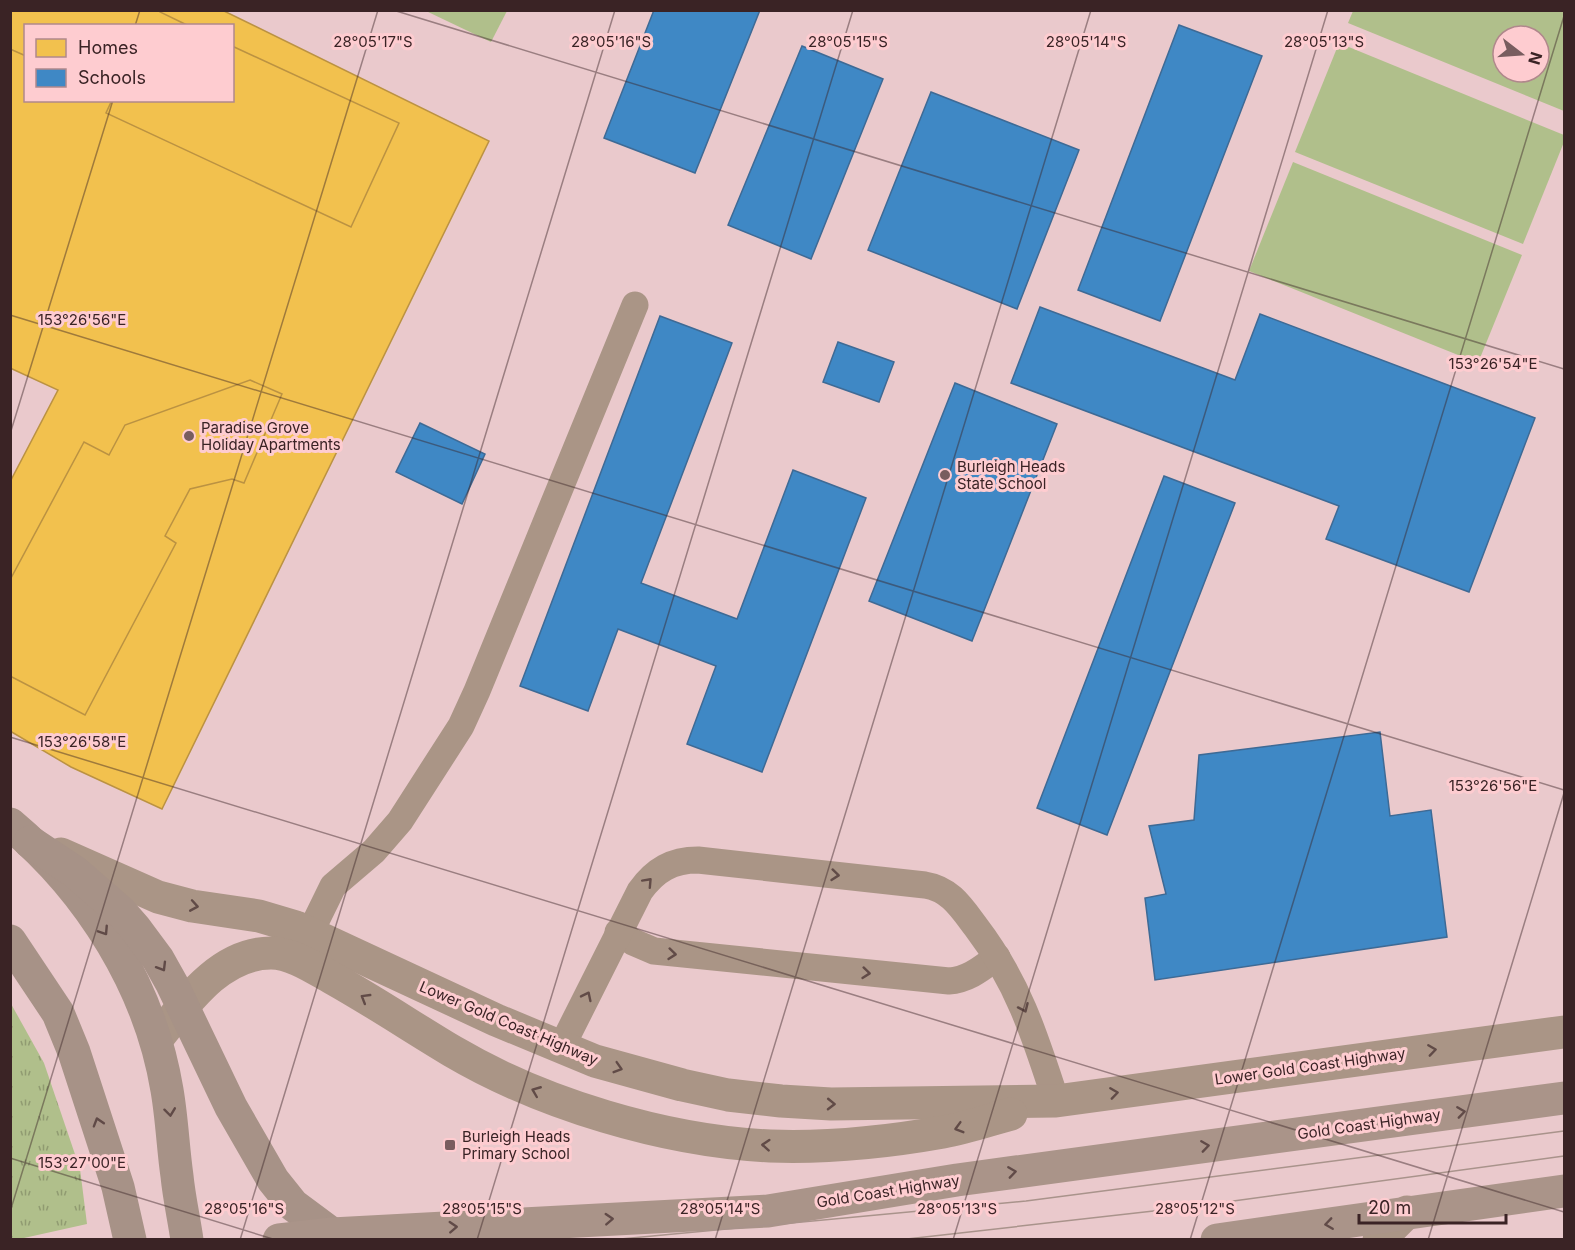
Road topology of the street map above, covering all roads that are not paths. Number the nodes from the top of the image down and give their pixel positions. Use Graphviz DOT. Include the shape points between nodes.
graph roads {
  1 [pos="635,305"];
  2 [pos="22,834"];
  3 [pos="618,932"];
  4 [pos="10,941"];
  5 [pos="303,946"];
  6 [pos="997,957"];
  7 [pos="183,1007"];
  8 [pos="1564,1032"];
  9 [pos="156,1040"];
  10 [pos="561,1048"];
  11 [pos="1564,1098"];
  12 [pos="1056,1101"];
  13 [pos="591,1111"];
  14 [pos="1564,1191"];
  15 [pos="1407,1212"];
  16 [pos="332,1234"];
  17 [pos="1233,1238"];
  18 [pos="130,1239"];
  19 [pos="187,1239"];
  20 [pos="279,1239"];
  21 [pos="1379,1239"];
  1 -- 5 [label="lane" via="461,726 389,835 333,886"];
  2 -- 5 [label="street, Lower Gold Coast Highway, one-way" via="158,897 259,916"];
  2 -- 7 [label="main road, one-way" via="121,912 158,959"];
  2 -- 9 [label="main road, one-way" via="77,893 105,932 123,961"];
  3 -- 6 [label="lane, one-way" via="654,951 941,980 960,980"];
  3 -- 6 [label="lane, one-way" via="647,881 667,865 698,860 935,886 954,898"];
  10 -- 3 [label="lane, one-way"];
  18 -- 4 [label="main road, one-way" via="118,1187 74,1052 58,1013"];
  5 -- 7 [label="street, Lower Gold Coast Highway" via="243,958 214,975"];
  5 -- 10 [label="street, Lower Gold Coast Highway" via="387,971"];
  13 -- 5 [label="street, Lower Gold Coast Highway, one-way" via="473,1063 343,985"];
  6 -- 12 [label="lane, one-way" via="1024,1007"];
  7 -- 9 [label="street, Lower Gold Coast Highway"];
  7 -- 16 [label="main road" via="231,1107 273,1180 293,1205"];
  12 -- 8 [label="street, Lower Gold Coast Highway, one-way"];
  9 -- 19 [label="main road, one-way" via="167,1089"];
  10 -- 12 [label="street, Lower Gold Coast Highway, one-way" via="659,1080 728,1095 781,1101 831,1104"];
  10 -- 13 [label="street" via="565,1073"];
  16 -- 11 [label="highway, Gold Coast Highway, one-way" via="768,1211 957,1180"];
  12 -- 13 [label="street, Lower Gold Coast Highway, one-way" via="945,1132 804,1146 768,1146 675,1134"];
  14 -- 15 [label="highway"];
  15 -- 17 [label="highway, one-way"];
  15 -- 21 [label="street"];
  16 -- 20 [label="highway, Gold Coast Highway"];
}
